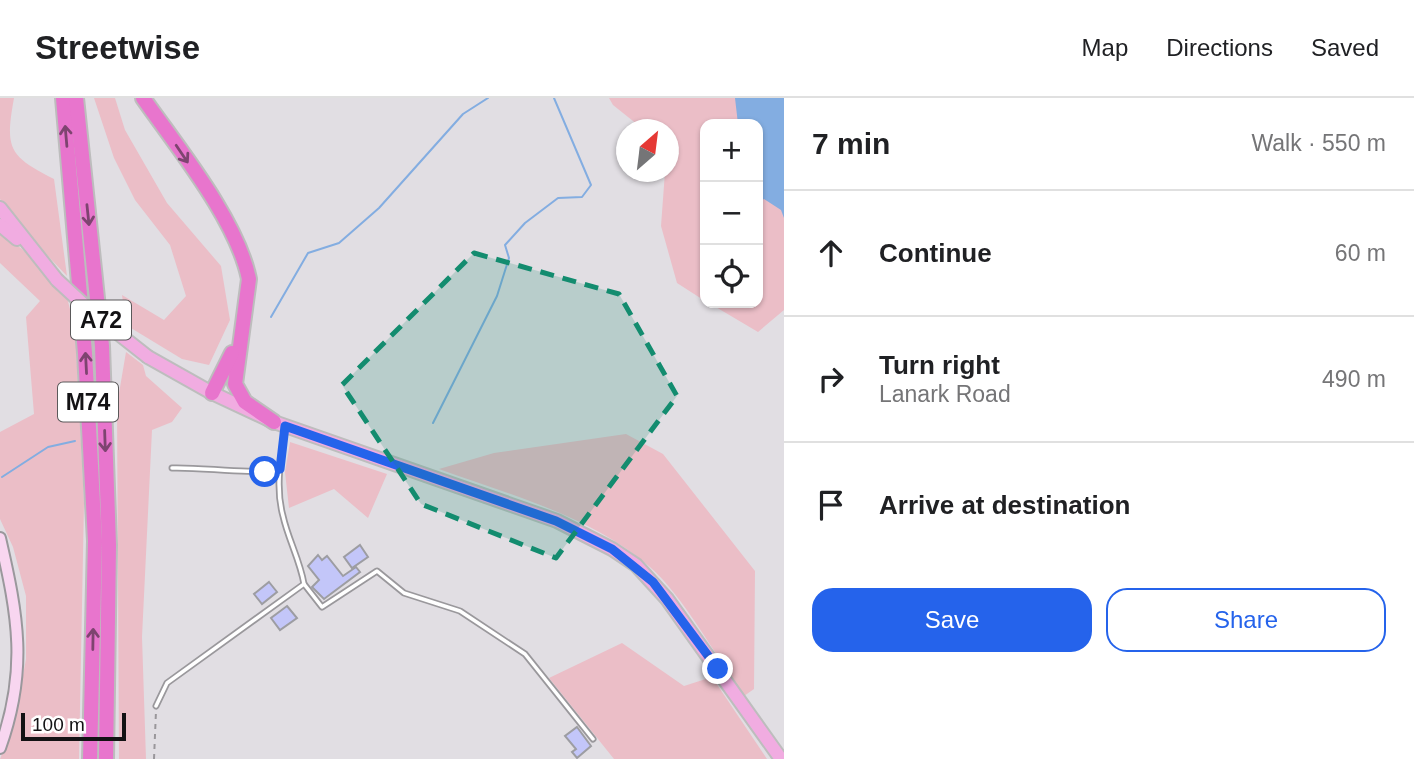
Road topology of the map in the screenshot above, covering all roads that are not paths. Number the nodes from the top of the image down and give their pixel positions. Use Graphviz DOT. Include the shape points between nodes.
graph roads {
  1 [pos="63,98"];
  2 [pos="76,98"];
  3 [pos="143,98"];
  4 [pos="0,208"];
  5 [pos="0,225"];
  6 [pos="34,253"];
  7 [pos="239,336"];
  8 [pos="212,393"];
  9 [pos="279,424"];
  10 [pos="172,468"];
  11 [pos="280,469"];
  12 [pos="0,538"];
  13 [pos="304,584"];
  14 [pos="156,706"];
  15 [pos="593,739"];
  16 [pos="0,748"];
  17 [pos="90,759"];
  18 [pos="106,759"];
  19 [pos="781,759"];
  17 -- 1 [label="highway, M74, one-way" via="95,541"];
  2 -- 18 [label="highway, M74, one-way" via="102,346 109,545"];
  3 -- 7 [label="highway, one-way" via="245,262 249,279"];
  4 -- 6 [label="main road, A72"];
  5 -- 6 [label="main road, A72"];
  6 -- 8 [label="main road, A72, bridge" via="96,316 148,357"];
  7 -- 8 [label="highway"];
  7 -- 9 [label="highway" via="235,372 239,394"];
  8 -- 9 [label="main road, A72"];
  9 -- 11 [label="lane"];
  9 -- 19 [label="main road, A72" via="556,521 620,554 667,598"];
  10 -- 11 [label="lane"];
  11 -- 13 [label="lane" via="283,516"];
  12 -- 16 [label="street" via="16,607 19,670"];
  13 -- 14 [label="lane" via="167,683"];
  13 -- 15 [label="lane" via="322,607 377,570 404,593 460,611 525,654"];
}
